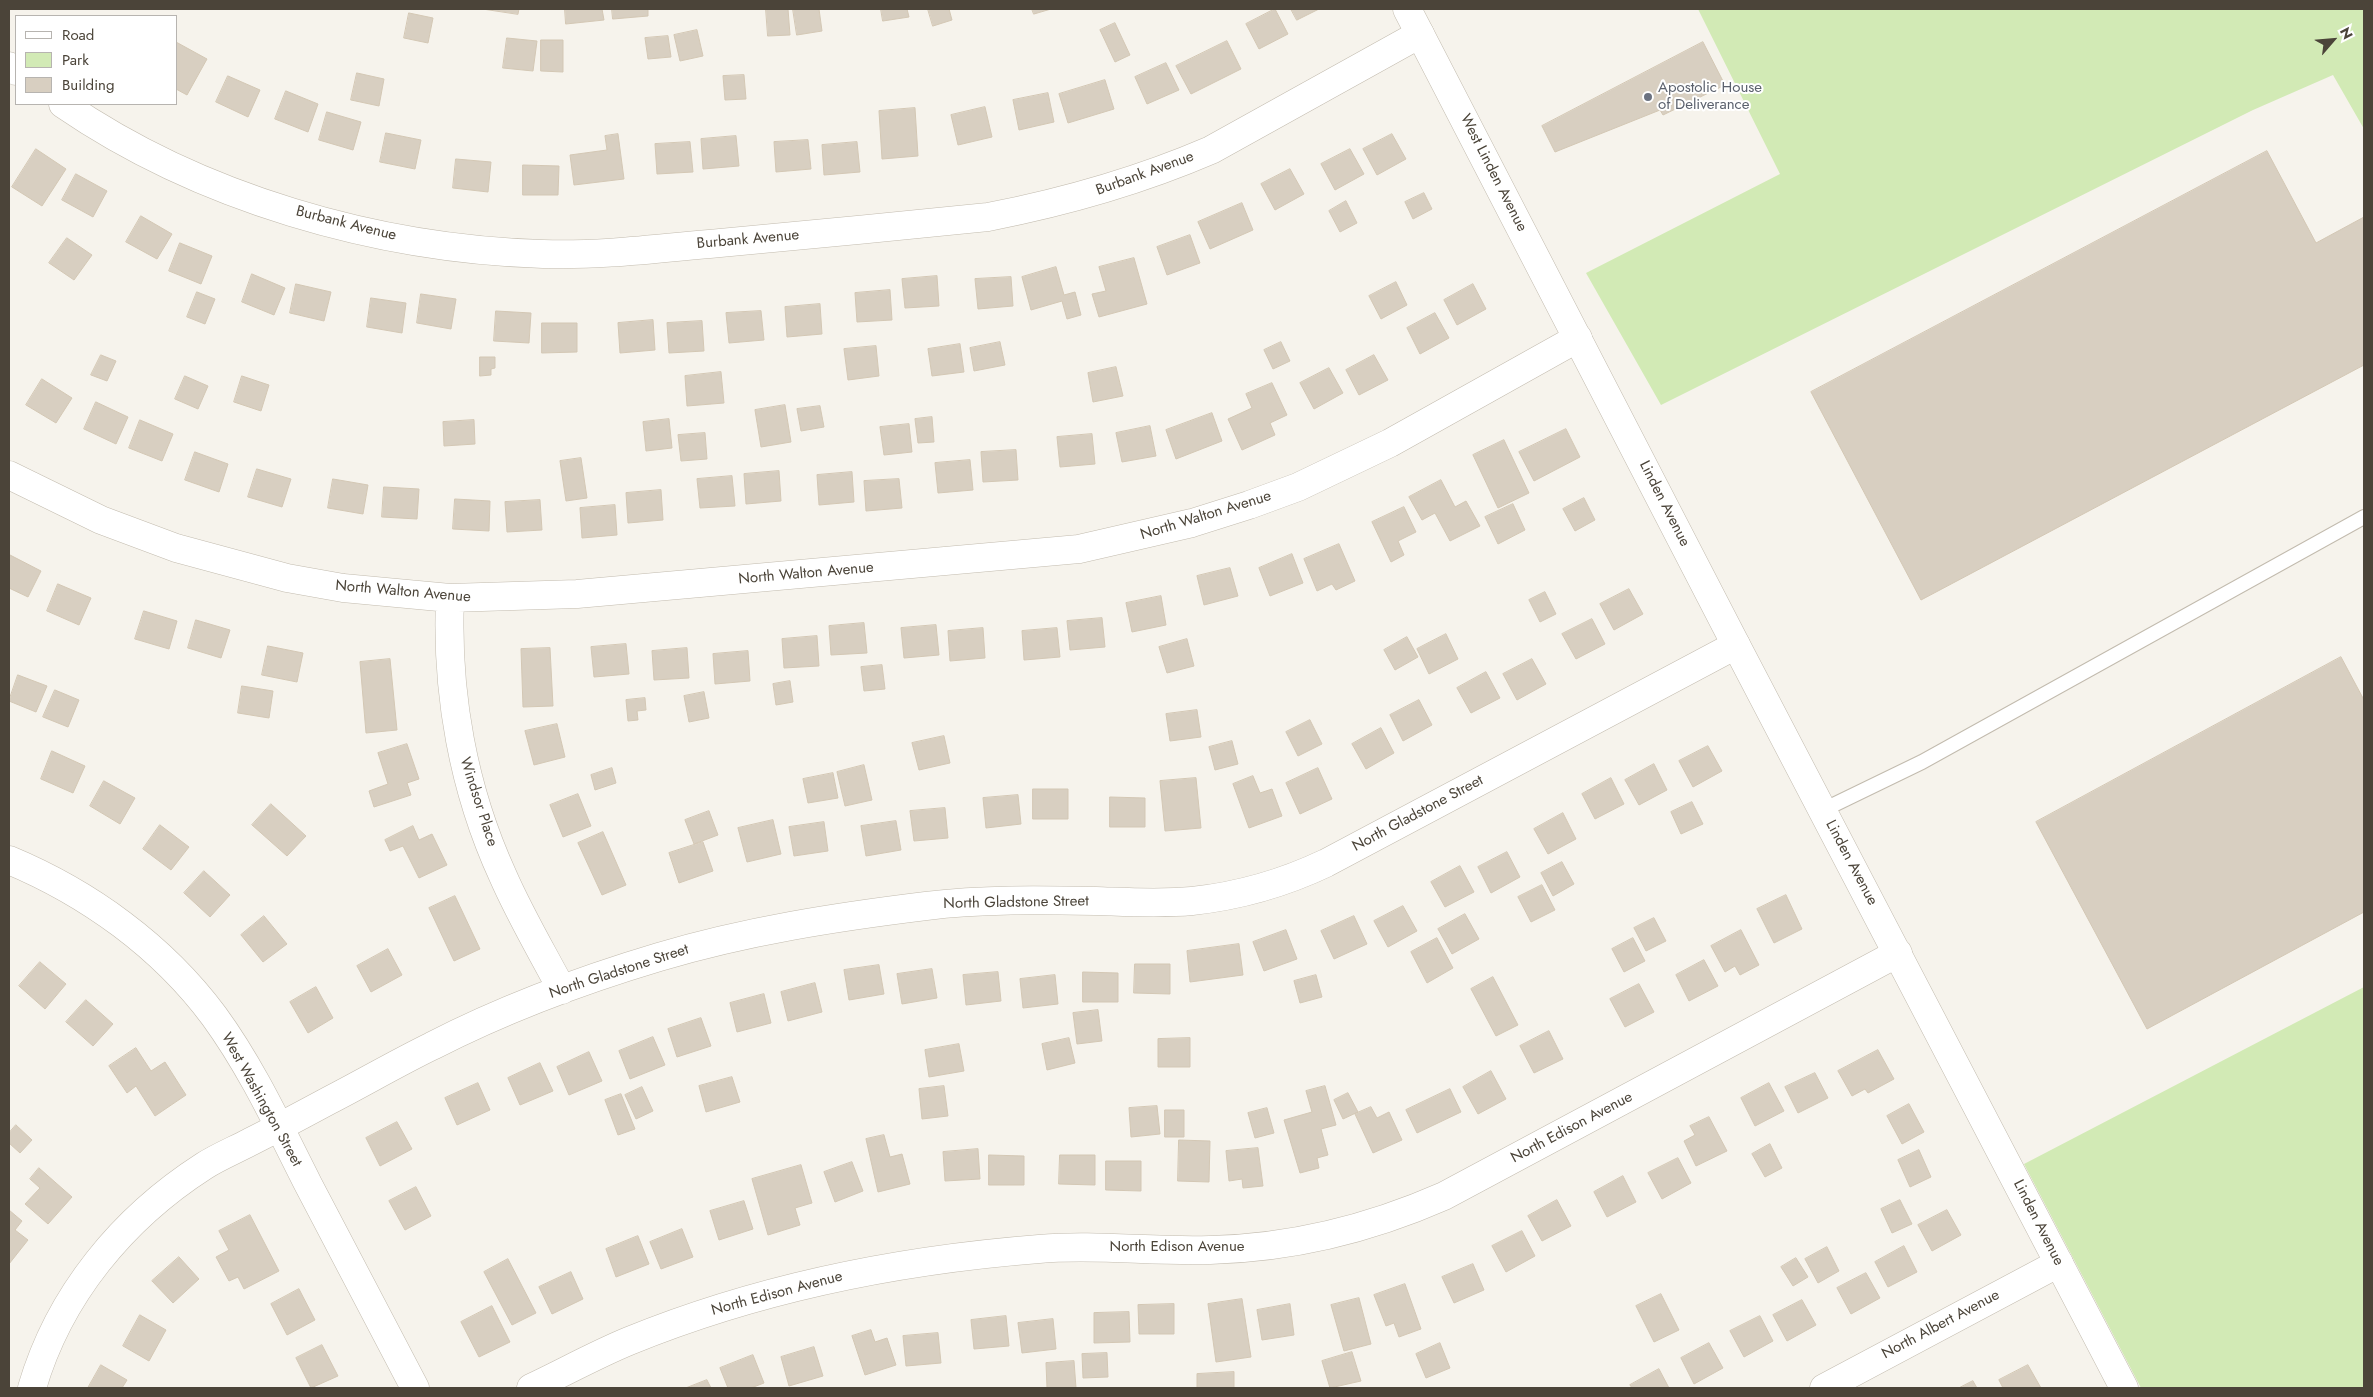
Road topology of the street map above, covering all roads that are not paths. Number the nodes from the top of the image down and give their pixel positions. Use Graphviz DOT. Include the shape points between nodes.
graph roads {
  1 [pos="1407,9"];
  2 [pos="1420,34"];
  3 [pos="65,105"];
  4 [pos="1578,338"];
  5 [pos="9,475"];
  6 [pos="2364,517"];
  7 [pos="450,598"];
  8 [pos="1736,645"];
  9 [pos="1823,810"];
  10 [pos="9,860"];
  11 [pos="1898,953"];
  12 [pos="562,990"];
  13 [pos="279,1128"];
  14 [pos="2059,1263"];
  15 [pos="32,1388"];
  16 [pos="415,1388"];
  17 [pos="530,1388"];
  18 [pos="1824,1388"];
  19 [pos="2124,1388"];
  1 -- 2 [label="street, West Linden Avenue"];
  2 -- 3 [label="street, Burbank Avenue" via="1211,150 1092,194 988,217 610,252 544,254 474,249 413,241 341,225 210,183 155,159"];
  2 -- 4 [label="street, West Linden Avenue"];
  4 -- 7 [label="street, North Walton Avenue" via="1390,443 1298,487 1249,505 1134,537 1079,549 597,593"];
  4 -- 8 [label="street, Linden Avenue"];
  5 -- 7 [label="street, North Walton Avenue" via="101,520 176,548 287,578 343,588"];
  6 -- 9 [label="lane" via="1922,762"];
  7 -- 12 [label="street, Windsor Place" via="454,705 463,763 502,875"];
  8 -- 9 [label="street, Linden Avenue"];
  8 -- 12 [label="street, North Gladstone Street" via="1296,877 1191,901 1041,900 932,905 804,923 753,932 660,956"];
  9 -- 11 [label="street, Linden Avenue"];
  10 -- 13 [label="street, West Washington Street" via="85,899 129,928 177,972 214,1016"];
  11 -- 14 [label="street, Linden Avenue"];
  11 -- 17 [label="street, North Edison Avenue" via="1444,1196 1394,1217 1308,1240 1263,1246 1210,1250 1039,1249 856,1273 727,1306 628,1341"];
  12 -- 13 [label="street, North Gladstone Street" via="433,1045"];
  13 -- 15 [label="street, North Gladstone Street" via="206,1164 154,1201 121,1234 88,1273 60,1319 39,1364"];
  13 -- 16 [label="street, West Washington Street"];
  14 -- 18 [label="street, North Albert Avenue"];
  14 -- 19 [label="street, Linden Avenue"];
}
